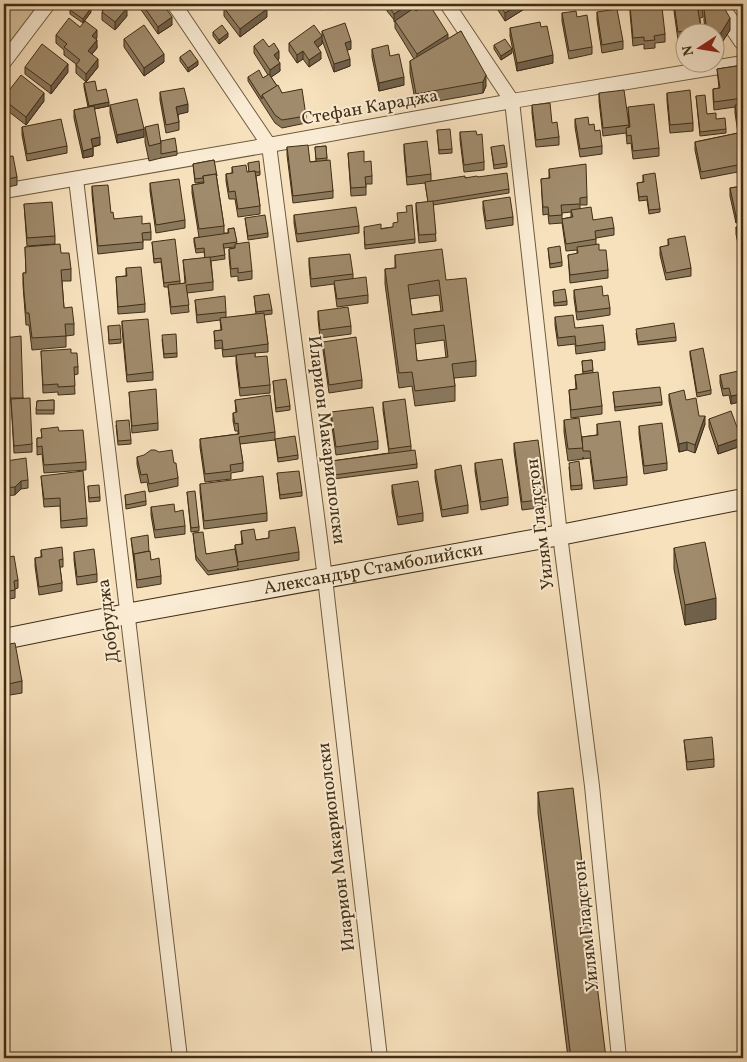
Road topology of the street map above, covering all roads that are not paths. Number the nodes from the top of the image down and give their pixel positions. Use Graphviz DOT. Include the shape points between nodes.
graph roads {
  1 [pos="48,4"];
  2 [pos="174,4"];
  3 [pos="447,4"];
  4 [pos="718,4"];
  5 [pos="743,41"];
  6 [pos="4,62"];
  7 [pos="743,63"];
  8 [pos="512,101"];
  9 [pos="269,146"];
  10 [pos="76,179"];
  11 [pos="4,191"];
  12 [pos="743,499"];
  13 [pos="560,535"];
  14 [pos="325,578"];
  15 [pos="128,614"];
  16 [pos="4,639"];
  17 [pos="180,1058"];
  18 [pos="380,1058"];
  19 [pos="619,1058"];
  1 -- 6 [label="street"];
  2 -- 9 [label="street, Иларион Макариополски"];
  3 -- 8 [label="street, Уилям Гладстон"];
  4 -- 5 [label="street"];
  7 -- 8 [label="street, Стефан Караджа"];
  8 -- 9 [label="street, Стефан Караджа"];
  8 -- 13 [label="street, Уилям Гладстон"];
  9 -- 10 [label="street, Стефан Караджа"];
  9 -- 14 [label="street, Иларион Макариополски"];
  10 -- 11 [label="street, Стефан Караджа"];
  10 -- 15 [label="street, Добруджа"];
  12 -- 13 [label="main road, Александър Стамболийски"];
  13 -- 14 [label="main road, Александър Стамболийски"];
  13 -- 19 [label="street, Уилям Гладстон" via="592,786"];
  14 -- 15 [label="main road, Александър Стамболийски"];
  14 -- 18 [label="street, Иларион Макариополски"];
  15 -- 16 [label="main road, Александър Стамболийски"];
  15 -- 17 [label="street, Добруджа"];
}
